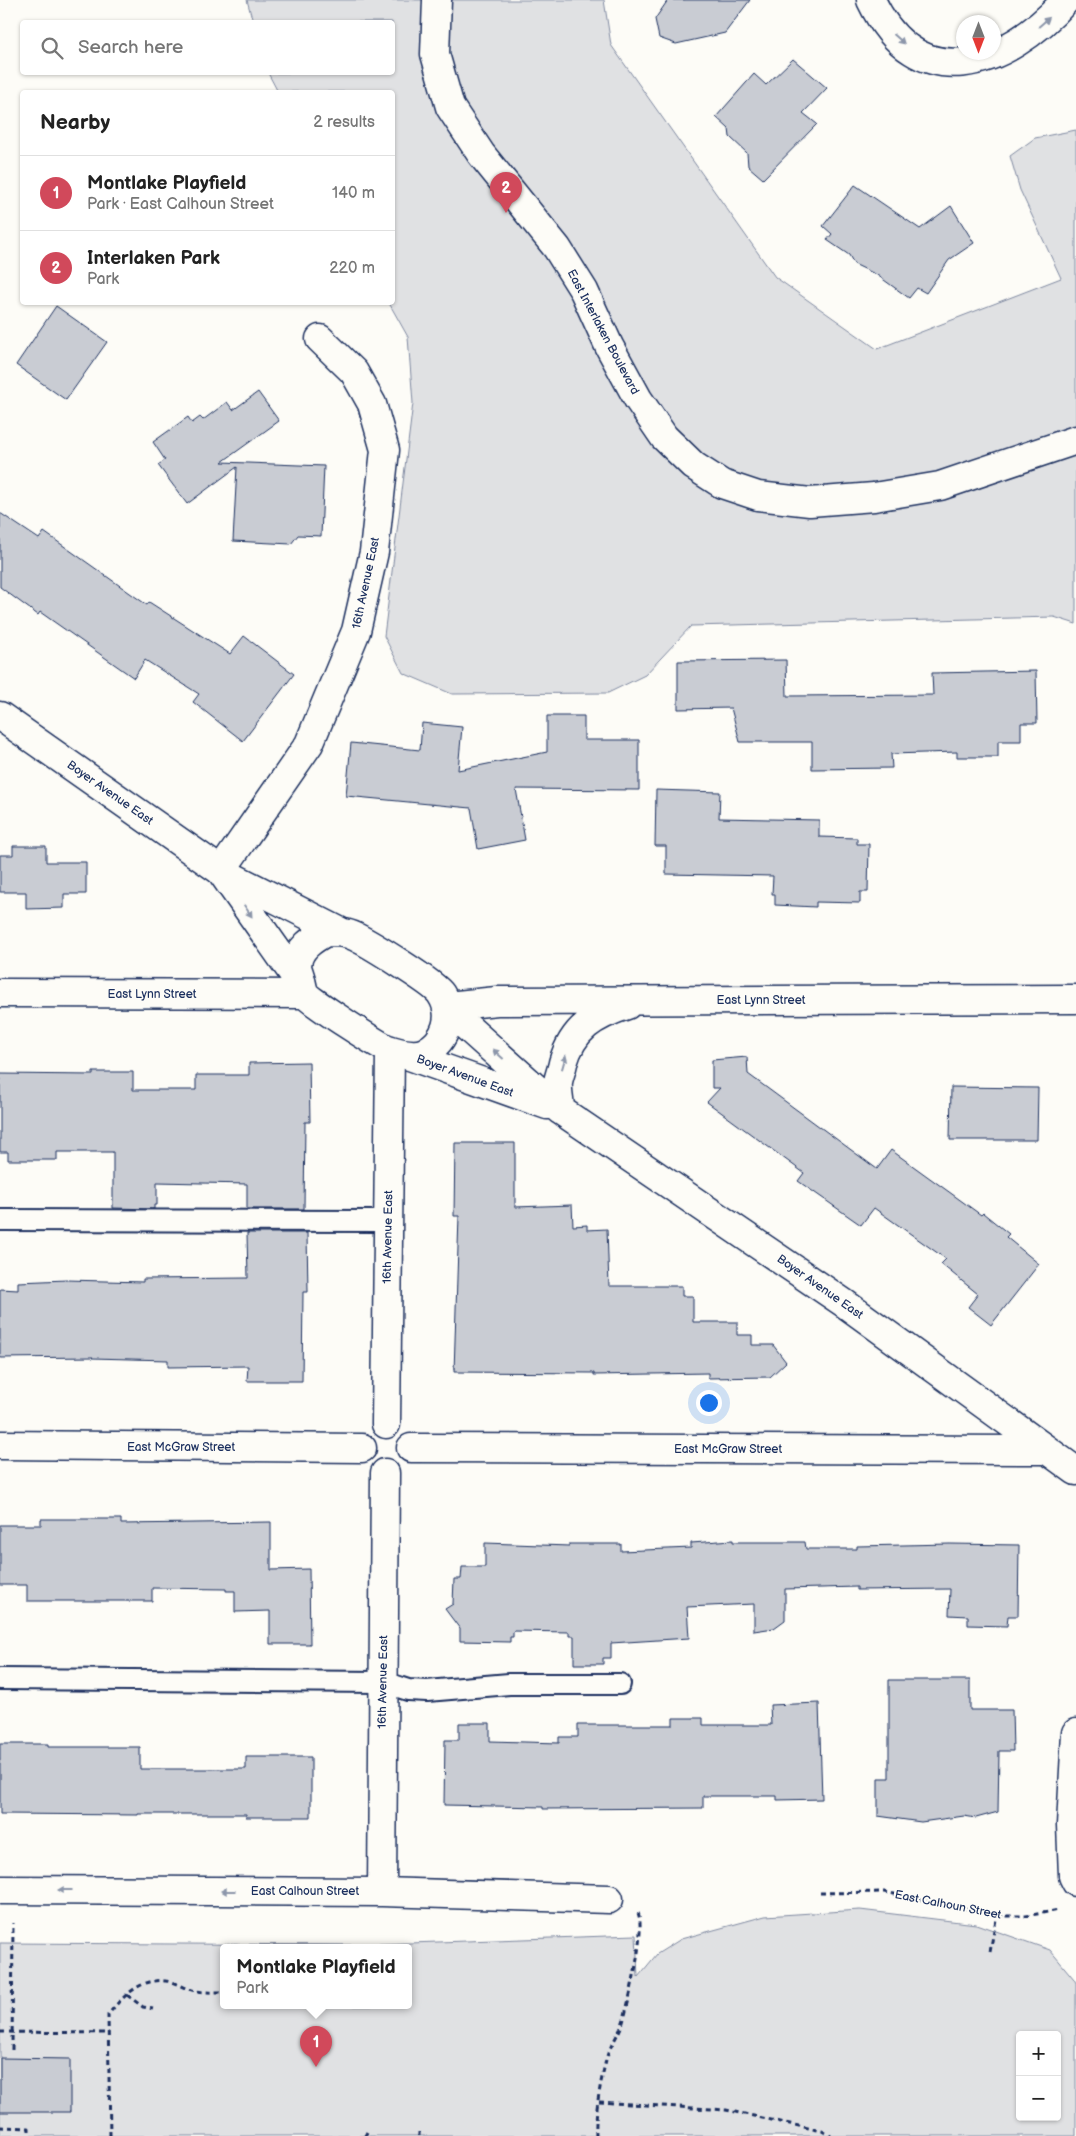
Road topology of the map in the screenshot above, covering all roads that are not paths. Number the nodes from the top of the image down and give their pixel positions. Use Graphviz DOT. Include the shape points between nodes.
graph roads {
  1 [pos="437,0"];
  2 [pos="872,0"];
  3 [pos="1066,0"];
  4 [pos="320,339"];
  5 [pos="1076,440"];
  6 [pos="0,716"];
  7 [pos="221,871"];
  8 [pos="341,932"];
  9 [pos="304,991"];
  10 [pos="0,994"];
  11 [pos="1076,999"];
  12 [pos="644,1000"];
  13 [pos="447,1008"];
  14 [pos="393,1051"];
  15 [pos="560,1110"];
  16 [pos="0,1220"];
  17 [pos="388,1220"];
  18 [pos="386,1424"];
  19 [pos="0,1445"];
  20 [pos="362,1448"];
  21 [pos="411,1448"];
  22 [pos="1046,1450"];
  23 [pos="1076,1471"];
  24 [pos="386,1473"];
  25 [pos="0,1679"];
  26 [pos="383,1682"];
  27 [pos="620,1684"];
  28 [pos="1076,1733"];
  29 [pos="1076,1882"];
  30 [pos="0,1890"];
  31 [pos="382,1892"];
  32 [pos="609,1899"];
  1 -- 5 [label="street, East Interlaken Boulevard" via="435,54 450,107 481,154 557,248 584,291 608,346 638,399 664,437 694,466 722,484 758,496 810,502 874,497 940,486"];
  2 -- 3 [label="street, one-way" via="882,21 898,40 937,62 957,63 977,61 1016,44"];
  4 -- 7 [label="street, 16th Avenue East" via="354,372 372,404 386,450 374,552 356,631 309,744"];
  6 -- 7 [label="street, Boyer Avenue East"];
  7 -- 8 [label="street, Boyer Avenue East"];
  7 -- 9 [label="street, Boyer Avenue East, one-way"];
  8 -- 9 [label="street" via="326,932 312,939 302,951 297,965"];
  8 -- 13 [label="street, Boyer Avenue East" via="356,937 429,983 440,993"];
  9 -- 10 [label="street, East Lynn Street"];
  9 -- 14 [label="street, Boyer Avenue East" via="316,1004"];
  11 -- 12 [label="street, East Lynn Street"];
  12 -- 13 [label="street, East Lynn Street" via="497,1001"];
  15 -- 12 [label="street, one-way" via="558,1082 573,1038 585,1025 601,1016"];
  13 -- 14 [label="street" via="448,1022 443,1036 433,1048 419,1054"];
  15 -- 13 [label="street, Boyer Avenue East, one-way"];
  14 -- 15 [label="street, Boyer Avenue East"];
  14 -- 17 [label="street, 16th Avenue East"];
  15 -- 22 [label="street, Boyer Avenue East" via="844,1303"];
  16 -- 17 [label="lane"];
  17 -- 18 [label="street, 16th Avenue East"];
  18 -- 20 [label="street" via="370,1430"];
  18 -- 21 [label="street" via="402,1429"];
  19 -- 20 [label="street, East McGraw Street"];
  20 -- 24 [label="street" via="368,1465 373,1470"];
  21 -- 22 [label="street, East McGraw Street"];
  21 -- 24 [label="street" via="408,1461 402,1468"];
  22 -- 23 [label="street, Boyer Avenue East"];
  24 -- 26 [label="street, 16th Avenue East"];
  25 -- 26 [label="lane"];
  26 -- 27 [label="lane" via="408,1690 428,1691 510,1684"];
  26 -- 31 [label="street, 16th Avenue East"];
  28 -- 29 [label="street" via="1071,1825"];
  31 -- 30 [label="street, East Calhoun Street, one-way"];
  31 -- 32 [label="street, East Calhoun Street"];
}
